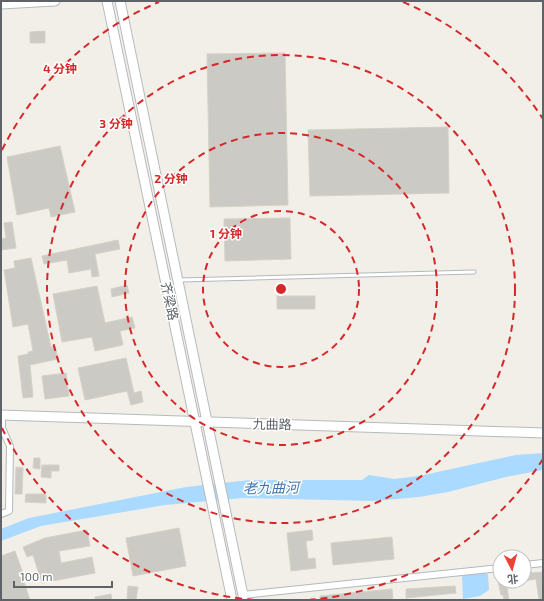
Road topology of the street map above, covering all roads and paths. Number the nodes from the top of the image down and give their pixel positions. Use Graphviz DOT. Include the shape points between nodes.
graph roads {
  1 [pos="55,1"];
  2 [pos="108,1"];
  3 [pos="120,1"];
  4 [pos="29,2"];
  5 [pos="1,4"];
  6 [pos="474,272"];
  7 [pos="177,280"];
  8 [pos="1,415"];
  9 [pos="195,422"];
  10 [pos="207,423"];
  11 [pos="543,433"];
  12 [pos="1,514"];
  13 [pos="543,563"];
  14 [pos="532,564"];
  15 [pos="492,569"];
  16 [pos="243,598"];
  17 [pos="232,600"];
  1 -- 4 [label="main road"];
  2 -- 9 [label="main road, 齐梁路"];
  3 -- 7 [label="main road, 齐梁路"];
  4 -- 5 [label="main road"];
  6 -- 7 [label="lane"];
  7 -- 10 [label="main road, 齐梁路"];
  8 -- 9 [label="main road, 九曲路"];
  8 -- 12 [label="street" via="2,428 10,446 9,511"];
  9 -- 10 [label="main road, 九曲路"];
  9 -- 17 [label="main road, 齐梁路"];
  10 -- 11 [label="main road, 九曲路"];
  10 -- 16 [label="main road, 齐梁路"];
  13 -- 14 [label="street"];
  15 -- 16 [label="street"];
}
